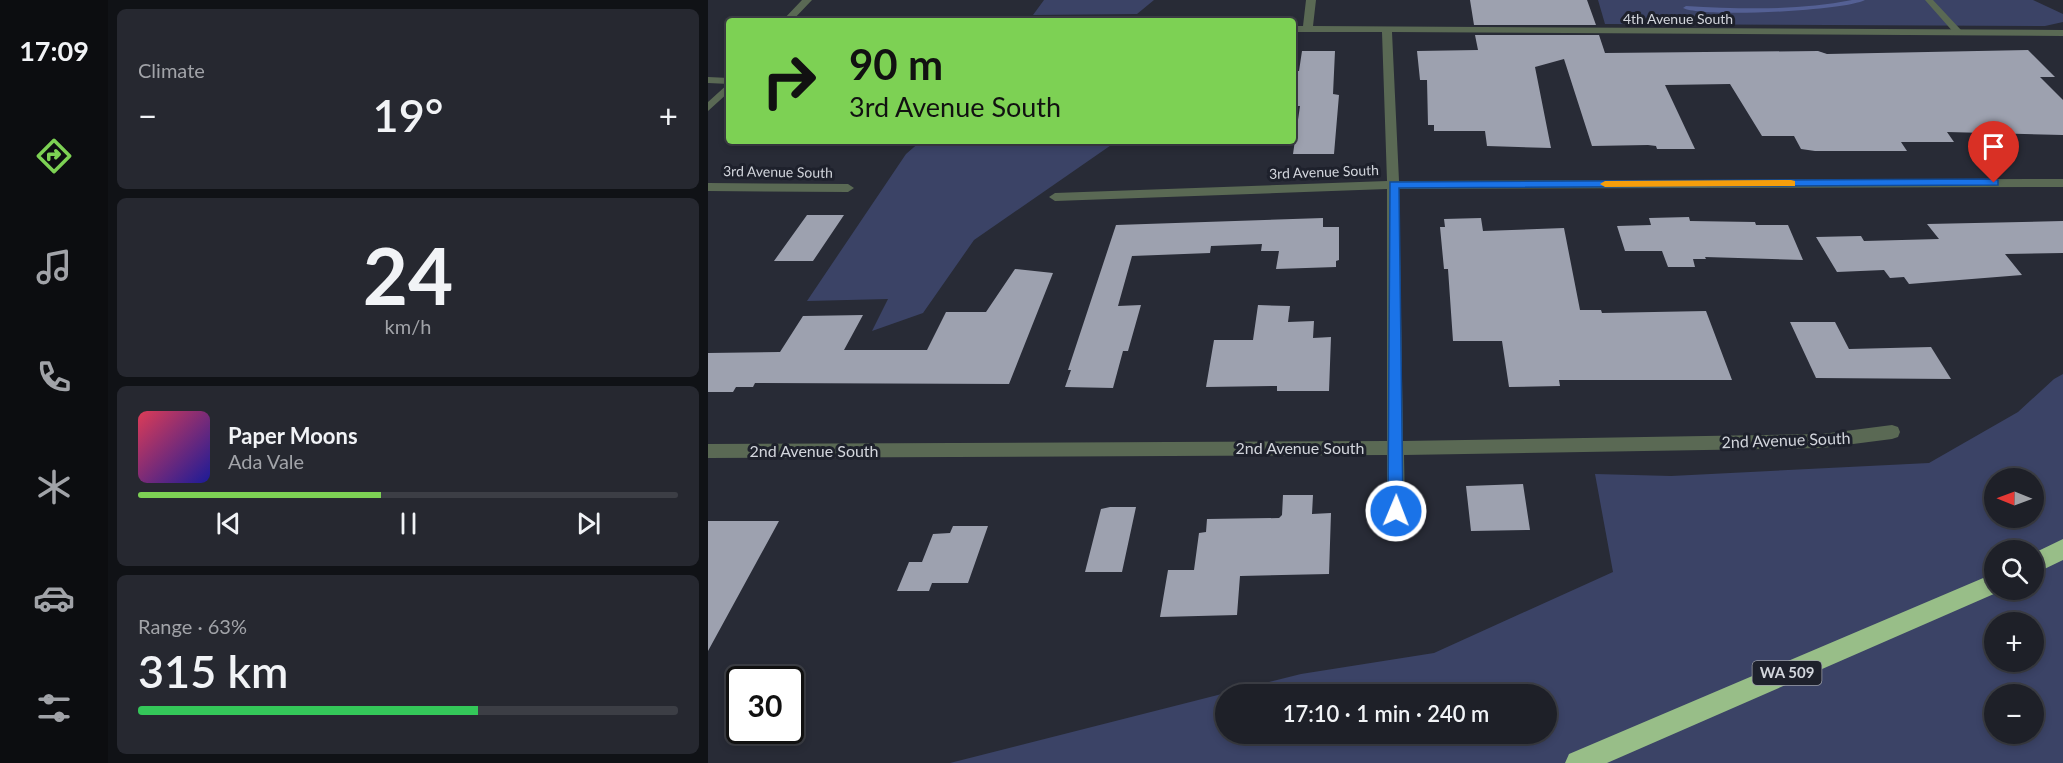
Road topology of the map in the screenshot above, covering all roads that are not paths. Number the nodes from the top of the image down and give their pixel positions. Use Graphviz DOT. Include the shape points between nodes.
graph roads {
  1 [pos="807,0"];
  2 [pos="1311,0"];
  3 [pos="1929,0"];
  4 [pos="790,18"];
  5 [pos="1308,27"];
  6 [pos="1296,29"];
  7 [pos="1387,32"];
  8 [pos="1958,32"];
  9 [pos="2063,33"];
  10 [pos="708,80"];
  11 [pos="726,81"];
  12 [pos="726,89"];
  13 [pos="708,108"];
  14 [pos="2063,183"];
  15 [pos="1394,185"];
  16 [pos="708,187"];
  17 [pos="848,188"];
  18 [pos="1055,197"];
  19 [pos="1892,432"];
  20 [pos="1397,448"];
  21 [pos="708,452"];
  22 [pos="1396,511"];
  23 [pos="2063,549"];
  24 [pos="2044,559"];
  25 [pos="1984,588"];
  26 [pos="1578,763"];
  1 -- 4 [label="street"];
  2 -- 5 [label="street"];
  3 -- 8 [label="lane"];
  5 -- 6 [label="street, 4th Avenue South"];
  5 -- 7 [label="street, 4th Avenue South"];
  7 -- 8 [label="street, 4th Avenue South"];
  7 -- 15 [label="street"];
  8 -- 9 [label="street, 4th Avenue South"];
  10 -- 11 [label="lane"];
  12 -- 13 [label="street"];
  14 -- 15 [label="street, 3rd Avenue South"];
  15 -- 18 [label="street, 3rd Avenue South"];
  15 -- 20 [label="street"];
  16 -- 17 [label="street, 3rd Avenue South"];
  19 -- 20 [label="street, 2nd Avenue South" via="1822,441"];
  20 -- 21 [label="street, 2nd Avenue South"];
  20 -- 22 [label="street"];
  23 -- 24 [label="highway"];
  25 -- 26 [label="highway, WA 509"];
}
